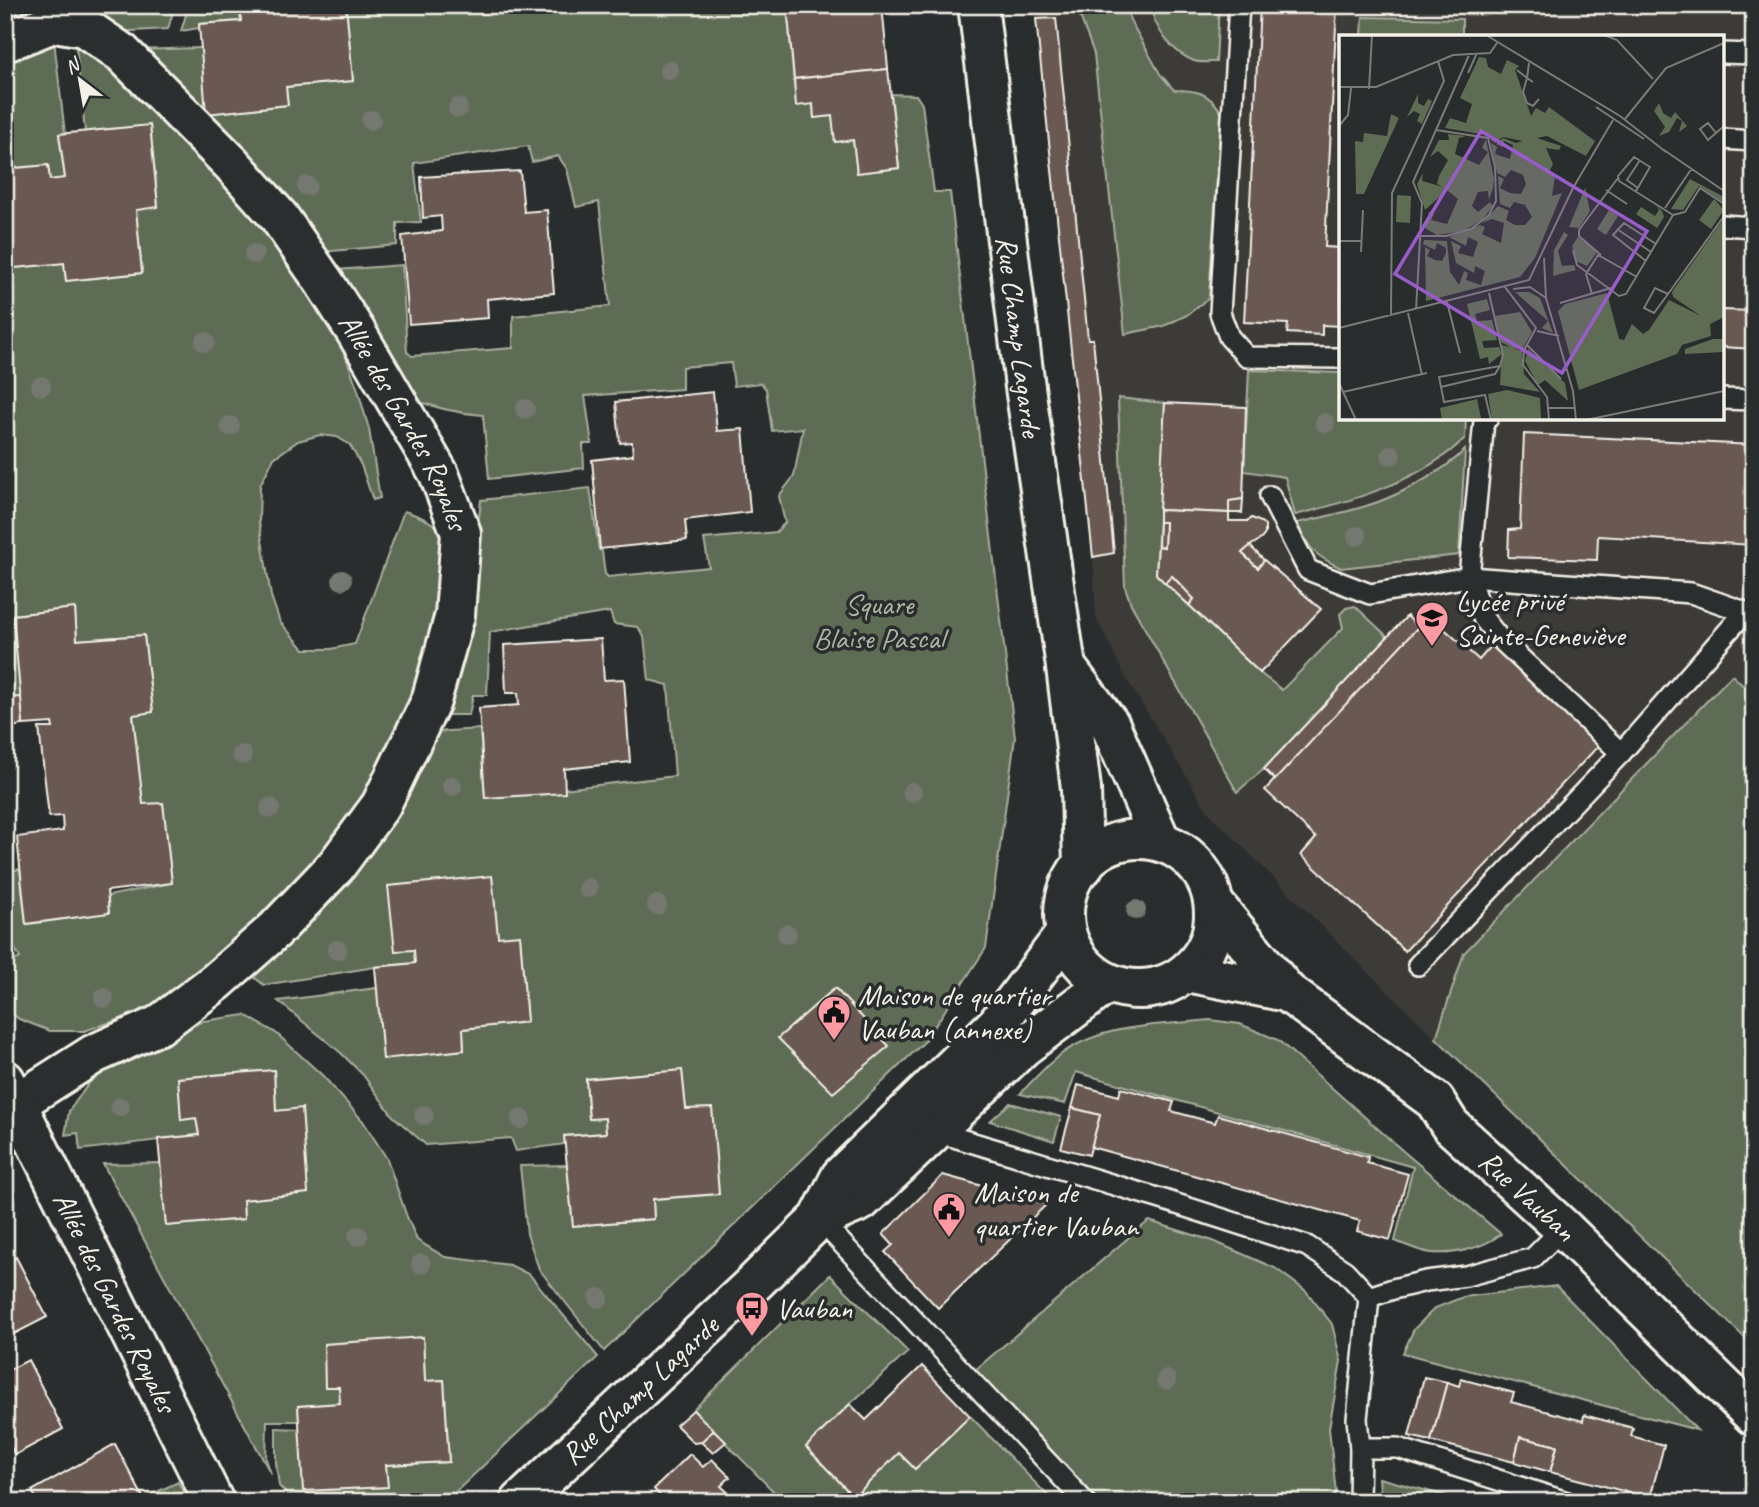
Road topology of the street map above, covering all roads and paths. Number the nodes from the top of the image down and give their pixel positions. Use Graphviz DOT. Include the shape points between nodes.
graph roads {
  1 [pos="978,5"];
  2 [pos="1239,5"];
  3 [pos="5,41"];
  4 [pos="1724,53"];
  5 [pos="1754,54"];
  6 [pos="1724,139"];
  7 [pos="1754,141"];
  8 [pos="1724,225"];
  9 [pos="1754,227"];
  10 [pos="1339,359"];
  11 [pos="1724,399"];
  12 [pos="1754,400"];
  13 [pos="1485,420"];
  14 [pos="1270,496"];
  15 [pos="1469,577"];
  16 [pos="1749,614"];
  17 [pos="1066,667"];
  18 [pos="1621,753"];
  19 [pos="1161,842"];
  20 [pos="1083,867"];
  21 [pos="1215,905"];
  22 [pos="1066,933"];
  23 [pos="1418,964"];
  24 [pos="1187,972"];
  25 [pos="1108,983"];
  26 [pos="1287,992"];
  27 [pos="11,1091"];
  28 [pos="927,1115"];
  29 [pos="819,1219"];
  30 [pos="1563,1228"];
  31 [pos="1369,1297"];
  32 [pos="1754,1416"];
  33 [pos="1360,1448"];
  34 [pos="531,1498"];
  35 [pos="214,1502"];
  36 [pos="1085,1502"];
  37 [pos="1359,1502"];
  38 [pos="1567,1502"];
  1 -- 17 [label="main road, Rue Champ Lagarde" via="1025,387"];
  2 -- 10 [label="lane" via="1220,313 1228,337 1247,357"];
  3 -- 27 [label="main road, Allée des Gardes Royales" via="55,22 84,27 122,53 232,164 279,217 356,332 439,474 461,533 455,615 432,701 381,805 336,866 275,930 159,1025"];
  4 -- 5 [label="lane"];
  6 -- 7 [label="lane"];
  8 -- 9 [label="lane"];
  11 -- 12 [label="lane"];
  13 -- 15 [label="lane"];
  14 -- 15 [label="lane" via="1308,570 1370,594"];
  15 -- 16 [label="lane" via="1691,593"];
  15 -- 18 [label="lane" via="1483,618 1499,638"];
  16 -- 18 [label="lane"];
  17 -- 19 [label="main road, Rue Champ Lagarde" via="1110,725"];
  17 -- 20 [label="main road, Rue Champ Lagarde" via="1081,789"];
  18 -- 23 [label="lane"];
  19 -- 20 [label="main road" via="1122,841 1098,852"];
  19 -- 21 [label="main road" via="1182,850 1197,866"];
  20 -- 22 [label="main road" via="1069,889 1064,910"];
  21 -- 24 [label="main road" via="1210,941"];
  21 -- 26 [label="main road, Rue Vauban"];
  22 -- 25 [label="main road" via="1089,971"];
  22 -- 28 [label="main road, Rue Champ Lagarde"];
  24 -- 25 [label="main road" via="1154,989"];
  24 -- 26 [label="main road, Rue Vauban"];
  25 -- 28 [label="main road, Rue Champ Lagarde"];
  26 -- 30 [label="main road, Rue Vauban" via="1435,1101 1450,1125"];
  27 -- 35 [label="main road, Allée des Gardes Royales"];
  28 -- 29 [label="main road, Rue Champ Lagarde" via="841,1175"];
  28 -- 31 [label="lane" via="947,1135 1307,1246 1345,1271"];
  29 -- 34 [label="main road, Rue Champ Lagarde"];
  29 -- 36 [label="lane"];
  30 -- 31 [label="lane" via="1533,1258"];
  30 -- 32 [label="main road, Rue Vauban"];
  31 -- 33 [label="lane" via="1357,1419"];
  33 -- 37 [label="lane"];
  33 -- 38 [label="lane" via="1398,1448"];
}
